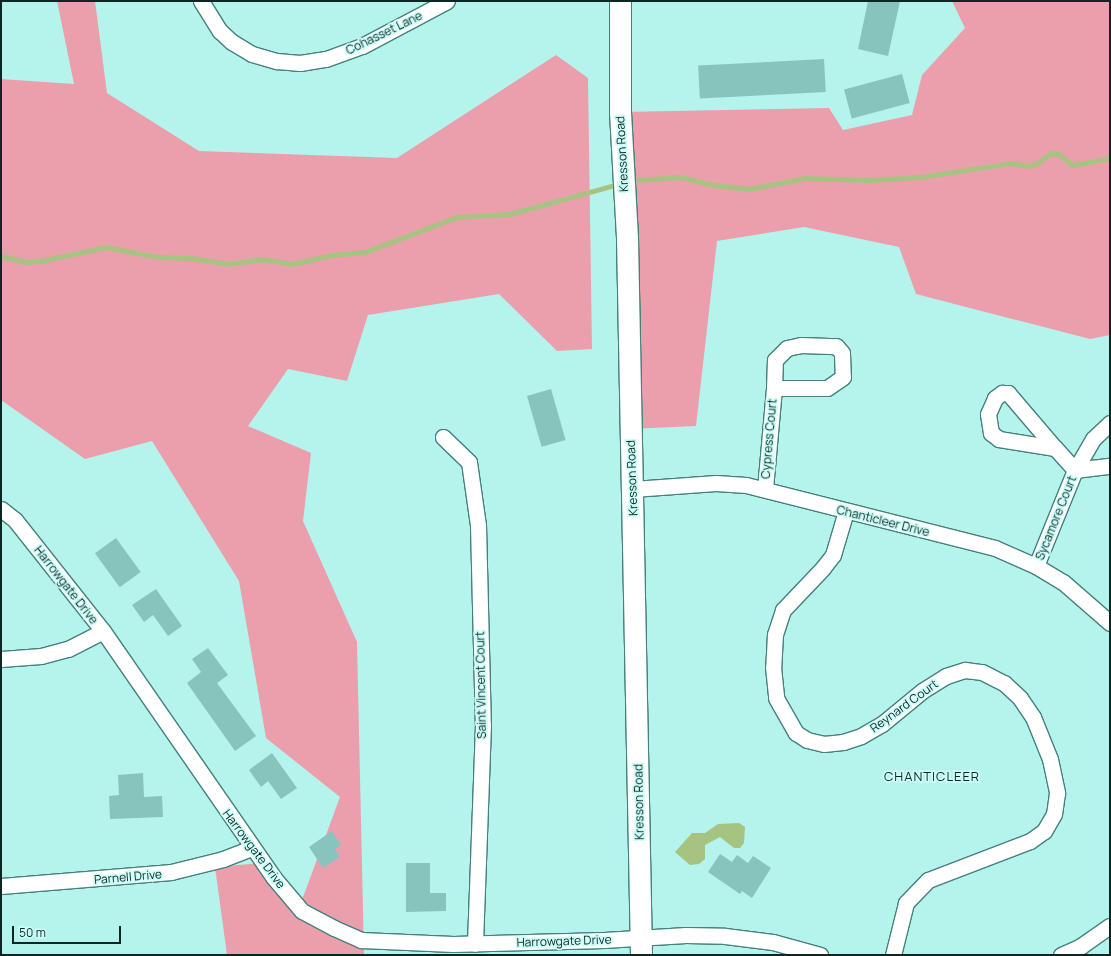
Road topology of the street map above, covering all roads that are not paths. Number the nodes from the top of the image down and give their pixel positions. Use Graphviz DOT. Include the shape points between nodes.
graph roads {
  1 [pos="201,1"];
  2 [pos="447,1"];
  3 [pos="620,1"];
  4 [pos="774,388"];
  5 [pos="1110,423"];
  6 [pos="443,437"];
  7 [pos="1055,448"];
  8 [pos="1110,466"];
  9 [pos="1076,470"];
  10 [pos="765,489"];
  11 [pos="633,490"];
  12 [pos="1,509"];
  13 [pos="846,511"];
  14 [pos="1036,566"];
  15 [pos="1110,623"];
  16 [pos="103,632"];
  17 [pos="1,659"];
  18 [pos="251,848"];
  19 [pos="1,886"];
  20 [pos="1110,926"];
  21 [pos="475,944"];
  22 [pos="641,946"];
  23 [pos="820,955"];
  24 [pos="893,955"];
  25 [pos="1061,955"];
  1 -- 2 [label="street, Cohasset Lane" via="220,31 232,42 252,54 277,61 300,63 326,59 362,46"];
  3 -- 11 [label="street, Kresson Road" via="620,112 628,238"];
  4 -- 4 [label="street, Cypress Court" via="775,360 787,348 801,345 836,346 842,353 843,378 827,388"];
  4 -- 10 [label="street, Cypress Court"];
  5 -- 9 [label="street, Sycamore Court" via="1093,439"];
  6 -- 21 [label="street, Saint Vincent Court" via="469,462 478,525 483,724"];
  7 -- 7 [label="street" via="1008,393 1002,393 995,398 988,414 991,433 999,439"];
  7 -- 9 [label="street"];
  8 -- 9 [label="street"];
  9 -- 14 [label="street, Sycamore Court" via="1064,492"];
  10 -- 11 [label="street, Chanticleer Drive" via="716,483"];
  10 -- 13 [label="street, Chanticleer Drive"];
  11 -- 22 [label="street, Kresson Road"];
  12 -- 16 [label="street, Harrowgate Drive" via="16,520"];
  13 -- 14 [label="street, Chanticleer Drive" via="995,548"];
  13 -- 24 [label="street, Reynard Court" via="833,555 824,568 783,610 775,634 773,667 776,698 796,733 807,740 824,744 843,742 861,736 882,724 922,691 946,676 965,670 982,672 1004,683 1020,698 1033,717 1050,759 1057,793 1054,814 1044,830 1030,841 928,880 906,903"];
  14 -- 15 [label="street, Chanticleer Drive" via="1063,582"];
  16 -- 17 [label="street" via="68,649 41,656"];
  16 -- 18 [label="street, Harrowgate Drive"];
  18 -- 19 [label="street, Parnell Drive" via="223,859 171,872"];
  18 -- 21 [label="street, Harrowgate Drive" via="302,911 361,940"];
  20 -- 25 [label="street" via="1081,946"];
  21 -- 22 [label="street, Harrowgate Drive"];
  22 -- 23 [label="street" via="686,934 773,942"];
}
